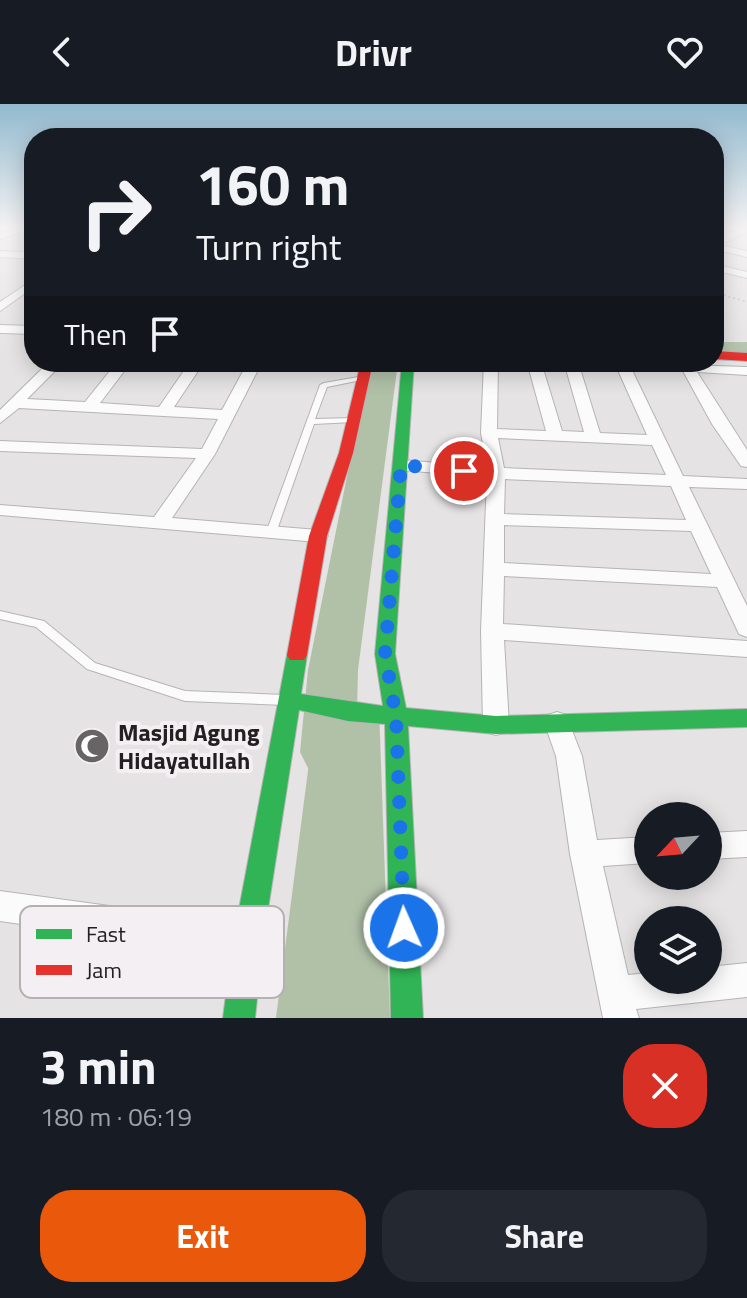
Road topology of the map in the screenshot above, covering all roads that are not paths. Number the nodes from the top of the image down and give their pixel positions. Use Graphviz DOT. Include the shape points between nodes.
graph roads {
  1 [pos="24,290"];
  2 [pos="0,308"];
  3 [pos="7,330"];
  4 [pos="0,340"];
  5 [pos="724,357"];
  6 [pos="746,361"];
  7 [pos="724,364"];
  8 [pos="47,372"];
  9 [pos="116,372"];
  10 [pos="190,372"];
  11 [pos="250,372"];
  12 [pos="360,372"];
  13 [pos="366,372"];
  14 [pos="407,372"];
  15 [pos="491,372"];
  16 [pos="537,372"];
  17 [pos="574,372"];
  18 [pos="626,372"];
  19 [pos="690,372"];
  20 [pos="16,403"];
  21 [pos="89,407"];
  22 [pos="164,411"];
  23 [pos="227,415"];
  24 [pos="0,418"];
  25 [pos="354,420"];
  26 [pos="311,422"];
  27 [pos="489,433"];
  28 [pos="555,436"];
  29 [pos="593,437"];
  30 [pos="656,440"];
  31 [pos="0,446"];
  32 [pos="207,454"];
  33 [pos="747,462"];
  34 [pos="401,465"];
  35 [pos="496,473"];
  36 [pos="677,481"];
  37 [pos="747,484"];
  38 [pos="0,510"];
  39 [pos="495,519"];
  40 [pos="160,522"];
  41 [pos="701,526"];
  42 [pos="272,530"];
  43 [pos="318,536"];
  44 [pos="496,569"];
  45 [pos="726,581"];
  46 [pos="0,615"];
  47 [pos="492,631"];
  48 [pos="747,632"];
  49 [pos="297,701"];
  50 [pos="396,717"];
  51 [pos="747,718"];
  52 [pos="557,722"];
  53 [pos="496,725"];
  54 [pos="747,844"];
  55 [pos="722,845"];
  56 [pos="634,851"];
  57 [pos="585,854"];
  58 [pos="0,906"];
  59 [pos="255,906"];
  60 [pos="20,909"];
  61 [pos="747,980"];
  62 [pos="240,1004"];
  63 [pos="618,1006"];
  64 [pos="212,1018"];
  65 [pos="407,1018"];
  1 -- 2 [label="street"];
  3 -- 4 [label="street"];
  5 -- 6 [label="street"];
  6 -- 7 [label="street"];
  8 -- 20 [label="street"];
  9 -- 21 [label="street"];
  10 -- 22 [label="street"];
  11 -- 23 [label="street"];
  12 -- 26 [label="lane" via="324,385"];
  13 -- 25 [label="street"];
  14 -- 34 [label="street"];
  15 -- 27 [label="street"];
  16 -- 28 [label="street"];
  17 -- 29 [label="street"];
  18 -- 30 [label="street"];
  19 -- 33 [label="street"];
  20 -- 21 [label="street"];
  20 -- 24 [label="street"];
  21 -- 22 [label="street"];
  22 -- 23 [label="street"];
  23 -- 32 [label="street"];
  25 -- 26 [label="lane"];
  25 -- 43 [label="street"];
  26 -- 42 [label="lane"];
  27 -- 28 [label="street"];
  27 -- 35 [label="street"];
  28 -- 29 [label="street"];
  29 -- 30 [label="street"];
  30 -- 36 [label="street"];
  31 -- 32 [label="street"];
  32 -- 40 [label="street"];
  34 -- 35 [label="street"];
  34 -- 50 [label="street" via="385,654"];
  35 -- 36 [label="street"];
  35 -- 39 [label="street"];
  36 -- 37 [label="street"];
  36 -- 41 [label="street"];
  38 -- 40 [label="street"];
  39 -- 41 [label="street"];
  39 -- 44 [label="street"];
  40 -- 42 [label="street"];
  41 -- 45 [label="street"];
  42 -- 43 [label="street"];
  43 -- 49 [label="street"];
  44 -- 45 [label="street"];
  44 -- 47 [label="street"];
  45 -- 48 [label="street"];
  46 -- 49 [label="lane" via="40,624 91,666 185,696"];
  47 -- 48 [label="street"];
  47 -- 53 [label="street"];
  49 -- 50 [label="street"];
  49 -- 59 [label="street"];
  50 -- 53 [label="street"];
  50 -- 65 [label="street"];
  51 -- 52 [label="street"];
  52 -- 53 [label="street"];
  52 -- 57 [label="street" via="569,756"];
  54 -- 55 [label="street"];
  56 -- 57 [label="street"];
  57 -- 63 [label="street"];
  58 -- 60 [label="street"];
  61 -- 63 [label="street"];
  62 -- 64 [label="street"];
}
